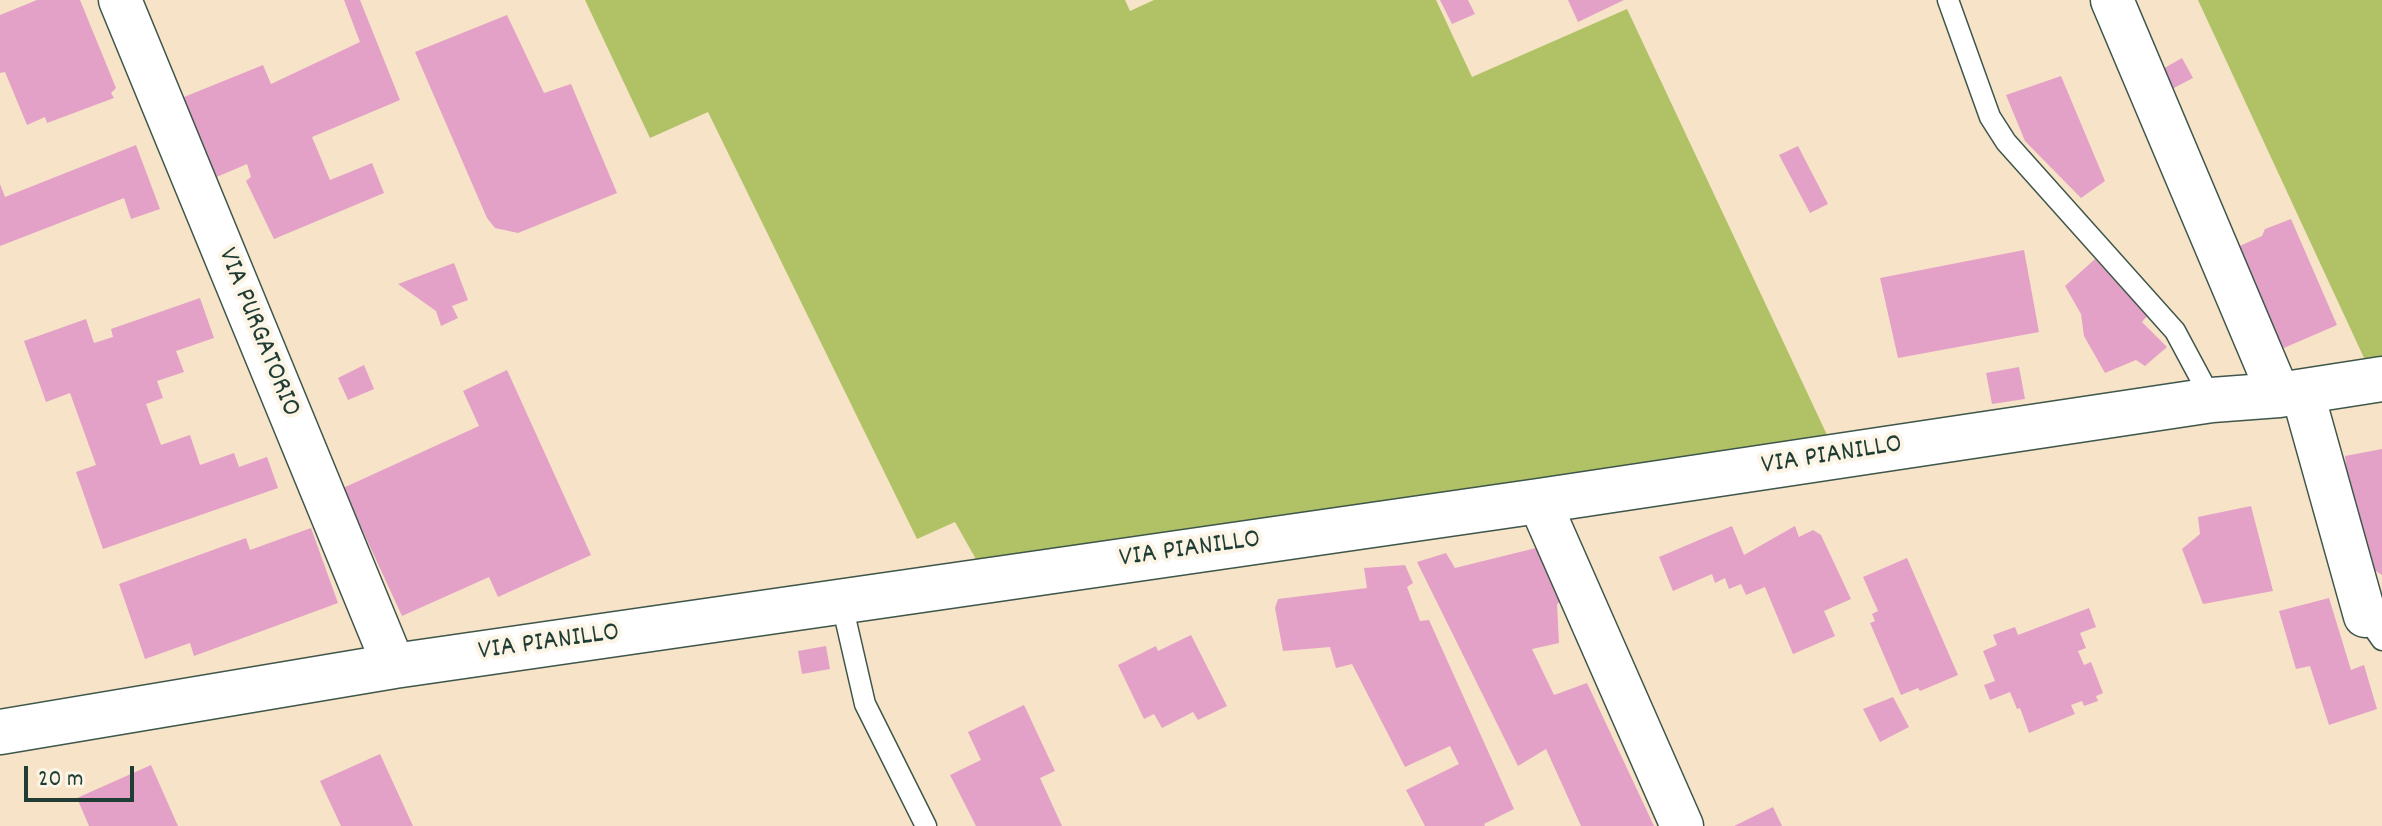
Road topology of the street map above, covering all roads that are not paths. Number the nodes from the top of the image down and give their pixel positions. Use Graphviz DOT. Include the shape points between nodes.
graph roads {
  1 [pos="120,0"];
  2 [pos="1948,0"];
  3 [pos="2112,0"];
  4 [pos="2382,379"];
  5 [pos="2291,393"];
  6 [pos="2212,400"];
  7 [pos="1539,501"];
  8 [pos="841,600"];
  9 [pos="2373,628"];
  10 [pos="394,666"];
  11 [pos="0,732"];
  12 [pos="926,826"];
  13 [pos="1682,826"];
  1 -- 10 [label="street, VIA PURGATORIO"];
  2 -- 6 [label="lane" via="1990,117 2006,142 2175,331"];
  3 -- 5 [label="street"];
  4 -- 5 [label="street, VIA PIANILLO"];
  5 -- 6 [label="street, VIA PIANILLO"];
  5 -- 9 [label="street"];
  6 -- 7 [label="street, VIA PIANILLO"];
  7 -- 8 [label="street, VIA PIANILLO"];
  7 -- 13 [label="street"];
  8 -- 10 [label="street, VIA PIANILLO"];
  8 -- 12 [label="lane" via="865,704"];
  10 -- 11 [label="street, VIA PIANILLO"];
}
